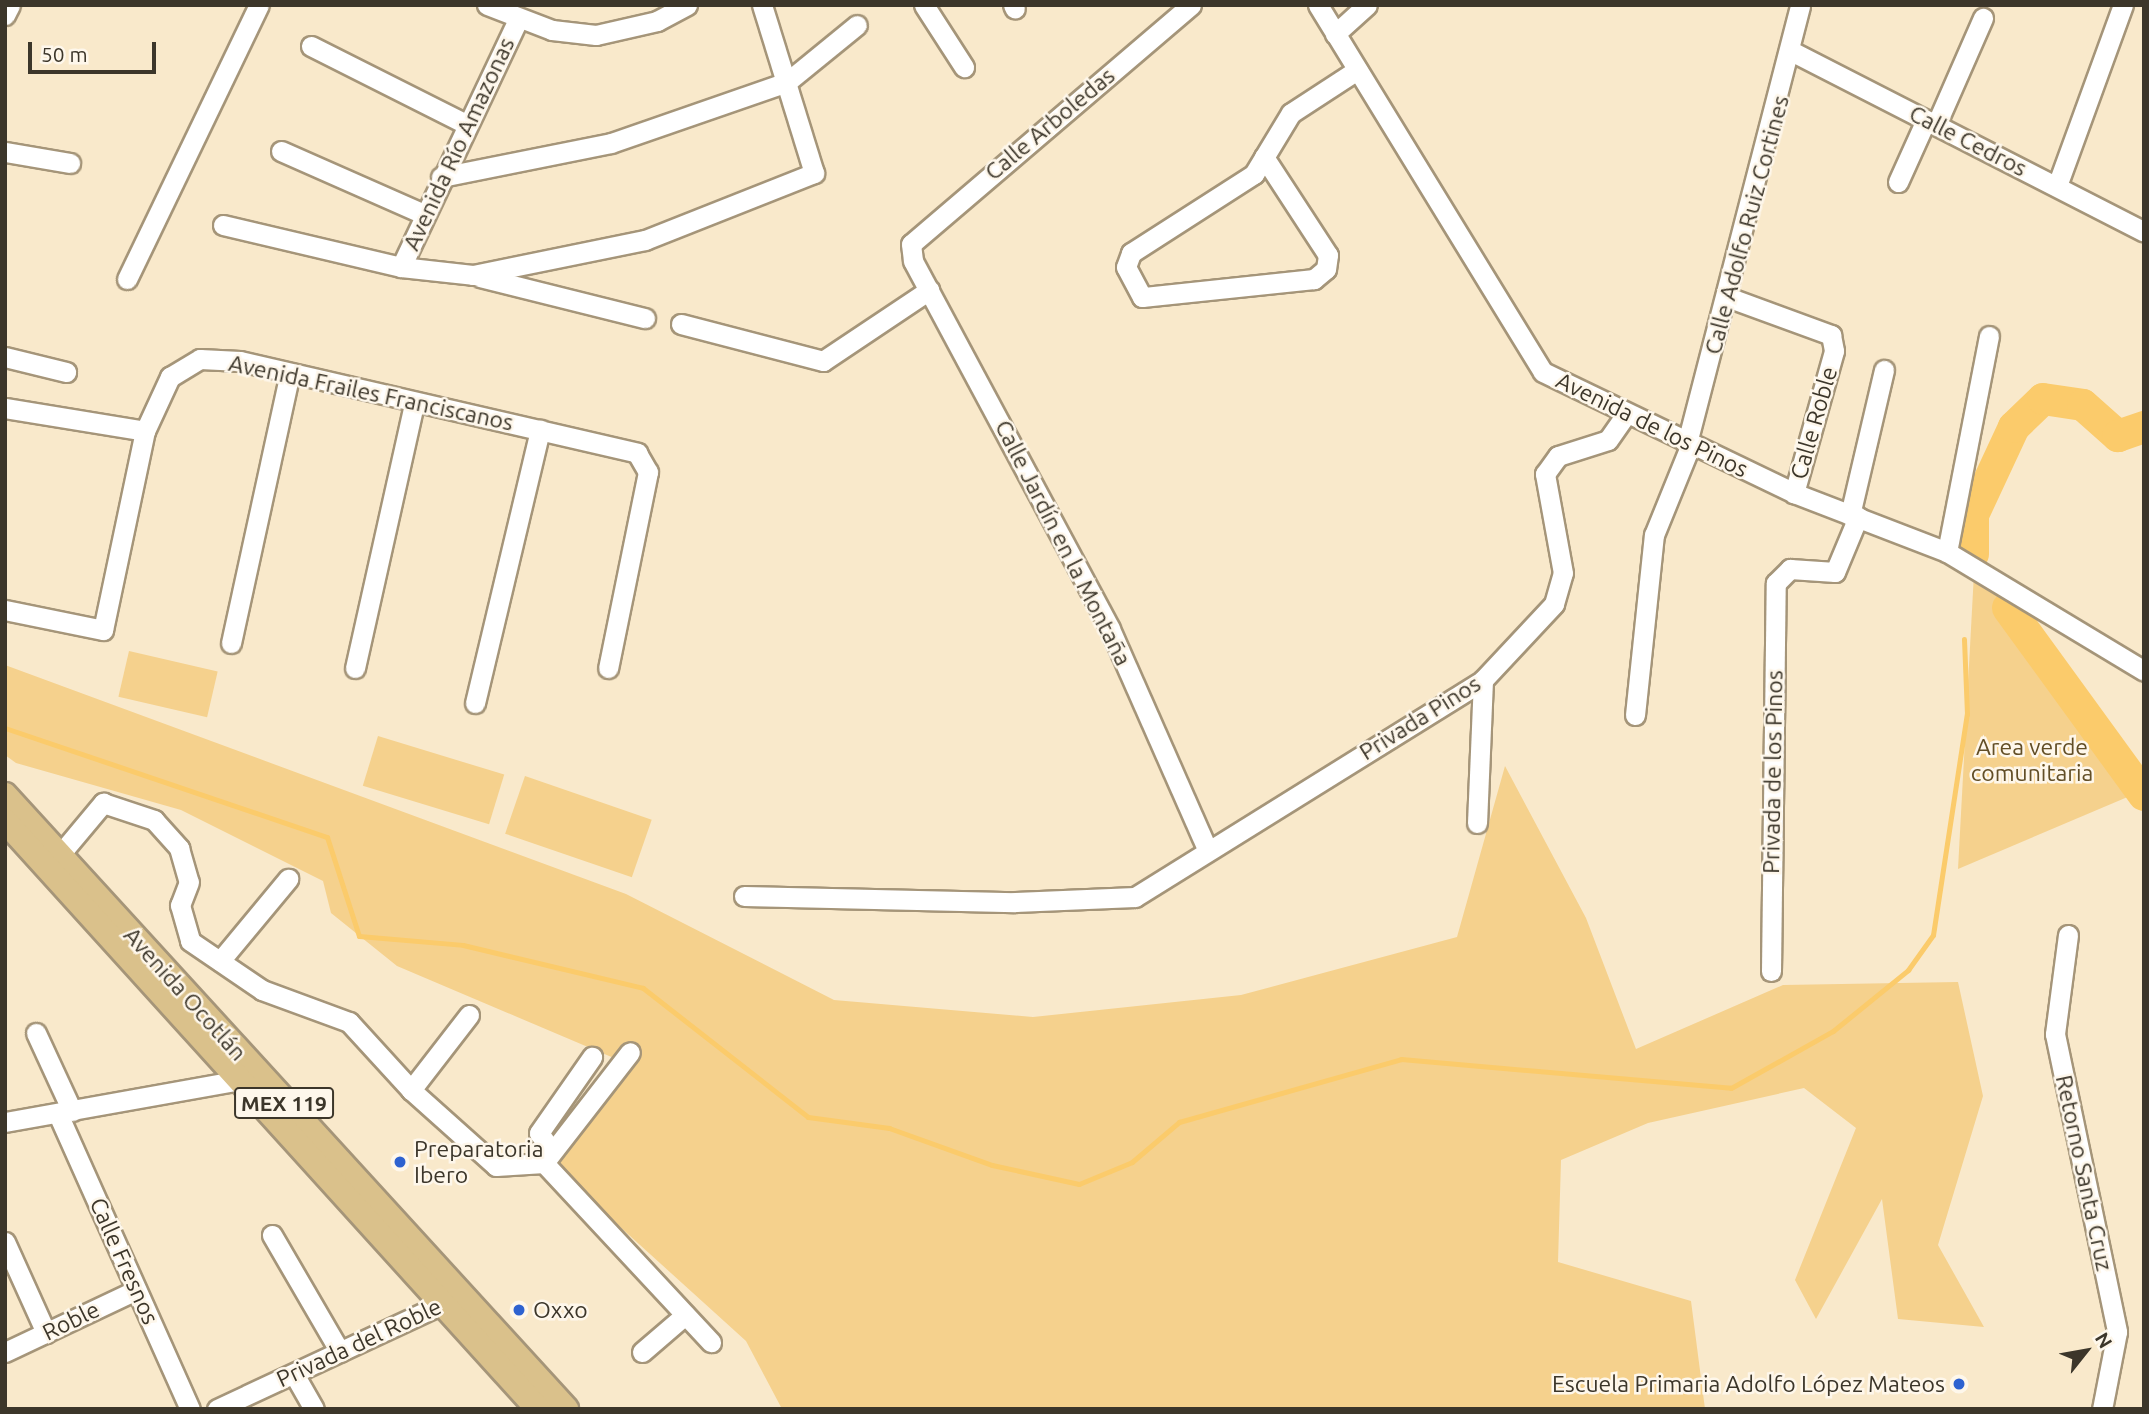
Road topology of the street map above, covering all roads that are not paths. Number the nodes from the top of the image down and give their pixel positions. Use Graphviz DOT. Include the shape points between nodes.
graph roads {
  1 [pos="10,5"];
  2 [pos="259,5"];
  3 [pos="487,5"];
  4 [pos="687,5"];
  5 [pos="762,5"];
  6 [pos="924,5"];
  7 [pos="1191,5"];
  8 [pos="1318,5"];
  9 [pos="1367,5"];
  10 [pos="1800,5"];
  11 [pos="2123,5"];
  12 [pos="5,15"];
  13 [pos="1983,18"];
  14 [pos="519,20"];
  15 [pos="857,25"];
  16 [pos="1335,34"];
  17 [pos="311,46"];
  18 [pos="1793,51"];
  19 [pos="964,67"];
  20 [pos="1357,69"];
  21 [pos="787,82"];
  22 [pos="1931,122"];
  23 [pos="466,124"];
  24 [pos="281,151"];
  25 [pos="5,152"];
  26 [pos="1264,157"];
  27 [pos="69,163"];
  28 [pos="441,177"];
  29 [pos="1898,182"];
  30 [pos="2057,186"];
  31 [pos="424,214"];
  32 [pos="223,225"];
  33 [pos="2144,232"];
  34 [pos="911,244"];
  35 [pos="401,267"];
  36 [pos="473,275"];
  37 [pos="127,279"];
  38 [pos="929,290"];
  39 [pos="1730,298"];
  40 [pos="645,318"];
  41 [pos="681,324"];
  42 [pos="1989,336"];
  43 [pos="5,357"];
  44 [pos="1884,370"];
  45 [pos="66,372"];
  46 [pos="290,373"];
  47 [pos="414,403"];
  48 [pos="5,408"];
  49 [pos="1626,414"];
  50 [pos="540,430"];
  51 [pos="145,431"];
  52 [pos="1689,443"];
  53 [pos="1794,493"];
  54 [pos="1854,516"];
  55 [pos="1947,552"];
  56 [pos="5,610"];
  57 [pos="231,643"];
  58 [pos="355,668"];
  59 [pos="608,668"];
  60 [pos="2144,671"];
  61 [pos="1483,680"];
  62 [pos="475,703"];
  63 [pos="1635,715"];
  64 [pos="5,795"];
  65 [pos="5,821"];
  66 [pos="1477,823"];
  67 [pos="1206,847"];
  68 [pos="53,862"];
  69 [pos="288,879"];
  70 [pos="744,896"];
  71 [pos="2068,935"];
  72 [pos="220,961"];
  73 [pos="1771,971"];
  74 [pos="469,1015"];
  75 [pos="36,1033"];
  76 [pos="630,1052"];
  77 [pos="592,1057"];
  78 [pos="245,1076"];
  79 [pos="411,1090"];
  80 [pos="65,1112"];
  81 [pos="5,1122"];
  82 [pos="548,1157"];
  83 [pos="272,1235"];
  84 [pos="5,1242"];
  85 [pos="136,1290"];
  86 [pos="451,1300"];
  87 [pos="685,1315"];
  88 [pos="46,1333"];
  89 [pos="712,1342"];
  90 [pos="5,1352"];
  91 [pos="340,1352"];
  92 [pos="642,1352"];
  93 [pos="294,1374"];
  94 [pos="190,1409"];
  95 [pos="217,1409"];
  96 [pos="314,1409"];
  97 [pos="538,1409"];
  98 [pos="566,1409"];
  99 [pos="2102,1409"];
  1 -- 12 [label="street"];
  2 -- 37 [label="street"];
  3 -- 14 [label="street"];
  4 -- 14 [label="street" via="657,21 596,35"];
  5 -- 21 [label="street"];
  6 -- 19 [label="street"];
  7 -- 34 [label="street, Calle Arboledas"];
  8 -- 16 [label="street, Avenida de los Pinos"];
  9 -- 16 [label="street"];
  10 -- 18 [label="street, Calle Adolfo Ruiz Cortines"];
  11 -- 30 [label="street"];
  13 -- 22 [label="street"];
  14 -- 23 [label="street, Avenida Río Amazonas"];
  15 -- 21 [label="street"];
  16 -- 20 [label="street, Avenida de los Pinos"];
  17 -- 23 [label="street"];
  18 -- 22 [label="street, Calle Cedros"];
  18 -- 39 [label="street, Calle Adolfo Ruiz Cortines"];
  20 -- 26 [label="street" via="1291,113"];
  20 -- 49 [label="street, Avenida de los Pinos" via="1543,372"];
  21 -- 28 [label="street" via="611,143"];
  21 -- 36 [label="street" via="814,173 645,240"];
  22 -- 29 [label="street"];
  22 -- 30 [label="street, Calle Cedros"];
  23 -- 28 [label="street, Avenida Río Amazonas"];
  24 -- 31 [label="street"];
  25 -- 27 [label="street"];
  26 -- 26 [label="street" via="1328,255 1326,269 1314,279 1142,297 1126,267 1131,253 1254,174"];
  28 -- 31 [label="street, Avenida Río Amazonas"];
  30 -- 33 [label="street, Calle Cedros"];
  31 -- 35 [label="street, Avenida Río Amazonas"];
  32 -- 35 [label="street"];
  34 -- 38 [label="street, Calle Jardín en la Montaña"];
  35 -- 36 [label="street"];
  36 -- 40 [label="street"];
  38 -- 41 [label="street" via="823,361"];
  38 -- 67 [label="street, Calle Jardín en la Montaña" via="1110,629"];
  39 -- 52 [label="street, Calle Adolfo Ruiz Cortines"];
  39 -- 53 [label="street, Calle Roble" via="1831,335 1834,351"];
  42 -- 55 [label="street"];
  43 -- 45 [label="street"];
  44 -- 54 [label="street"];
  46 -- 47 [label="street, Avenida Frailes Franciscanos"];
  46 -- 51 [label="street, Avenida Frailes Franciscanos" via="200,359 170,377"];
  46 -- 57 [label="street"];
  47 -- 50 [label="street, Avenida Frailes Franciscanos"];
  47 -- 58 [label="street"];
  48 -- 51 [label="street"];
  49 -- 52 [label="street, Avenida de los Pinos"];
  49 -- 61 [label="street, Privada Pinos" via="1608,440 1558,456 1545,474 1544,496 1563,573 1554,604"];
  50 -- 59 [label="street, Avenida Frailes Franciscanos" via="646,460"];
  50 -- 62 [label="street"];
  51 -- 56 [label="street, Avenida Frailes Franciscanos" via="103,630"];
  52 -- 53 [label="street, Avenida de los Pinos"];
  52 -- 63 [label="street, Calle Adolfo Ruiz Cortines" via="1654,535"];
  53 -- 54 [label="street, Avenida de los Pinos"];
  54 -- 55 [label="street, Avenida de los Pinos"];
  54 -- 73 [label="street, Privada de los Pinos" via="1836,572 1781,574"];
  55 -- 60 [label="street, Avenida de los Pinos"];
  61 -- 66 [label="street"];
  61 -- 67 [label="street, Privada Pinos"];
  64 -- 68 [label="main road, Avenida Ocotlán / MEX 119"];
  65 -- 68 [label="main road, Avenida Ocotlán / MEX 119"];
  67 -- 70 [label="street, Privada Pinos" via="1135,897 1015,902"];
  68 -- 72 [label="street" via="103,803 154,820 179,848 186,870 189,882 180,905 190,941"];
  68 -- 78 [label="main road, Avenida Ocotlán / MEX 119"];
  69 -- 72 [label="street"];
  71 -- 99 [label="street, Retorno Santa Cruz" via="2055,1034 2117,1332"];
  72 -- 79 [label="street" via="262,990 349,1022"];
  74 -- 79 [label="street"];
  75 -- 80 [label="street, Calle Fresnos"];
  76 -- 82 [label="street"];
  77 -- 82 [label="street" via="539,1133"];
  78 -- 80 [label="street"];
  78 -- 86 [label="main road, Avenida Ocotlán / MEX 119"];
  79 -- 82 [label="street" via="496,1166"];
  80 -- 81 [label="street"];
  80 -- 85 [label="street, Calle Fresnos"];
  82 -- 87 [label="street"];
  83 -- 91 [label="street"];
  84 -- 88 [label="street"];
  85 -- 88 [label="street, Roble"];
  85 -- 94 [label="street, Calle Fresnos"];
  86 -- 91 [label="street, Privada del Roble"];
  86 -- 97 [label="main road, Avenida Ocotlán / MEX 119"];
  86 -- 98 [label="main road, Avenida Ocotlán / MEX 119"];
  87 -- 89 [label="street"];
  87 -- 92 [label="street"];
  88 -- 90 [label="street, Roble"];
  91 -- 93 [label="street, Privada del Roble"];
  93 -- 95 [label="street, Privada del Roble"];
  93 -- 96 [label="street"];
}
